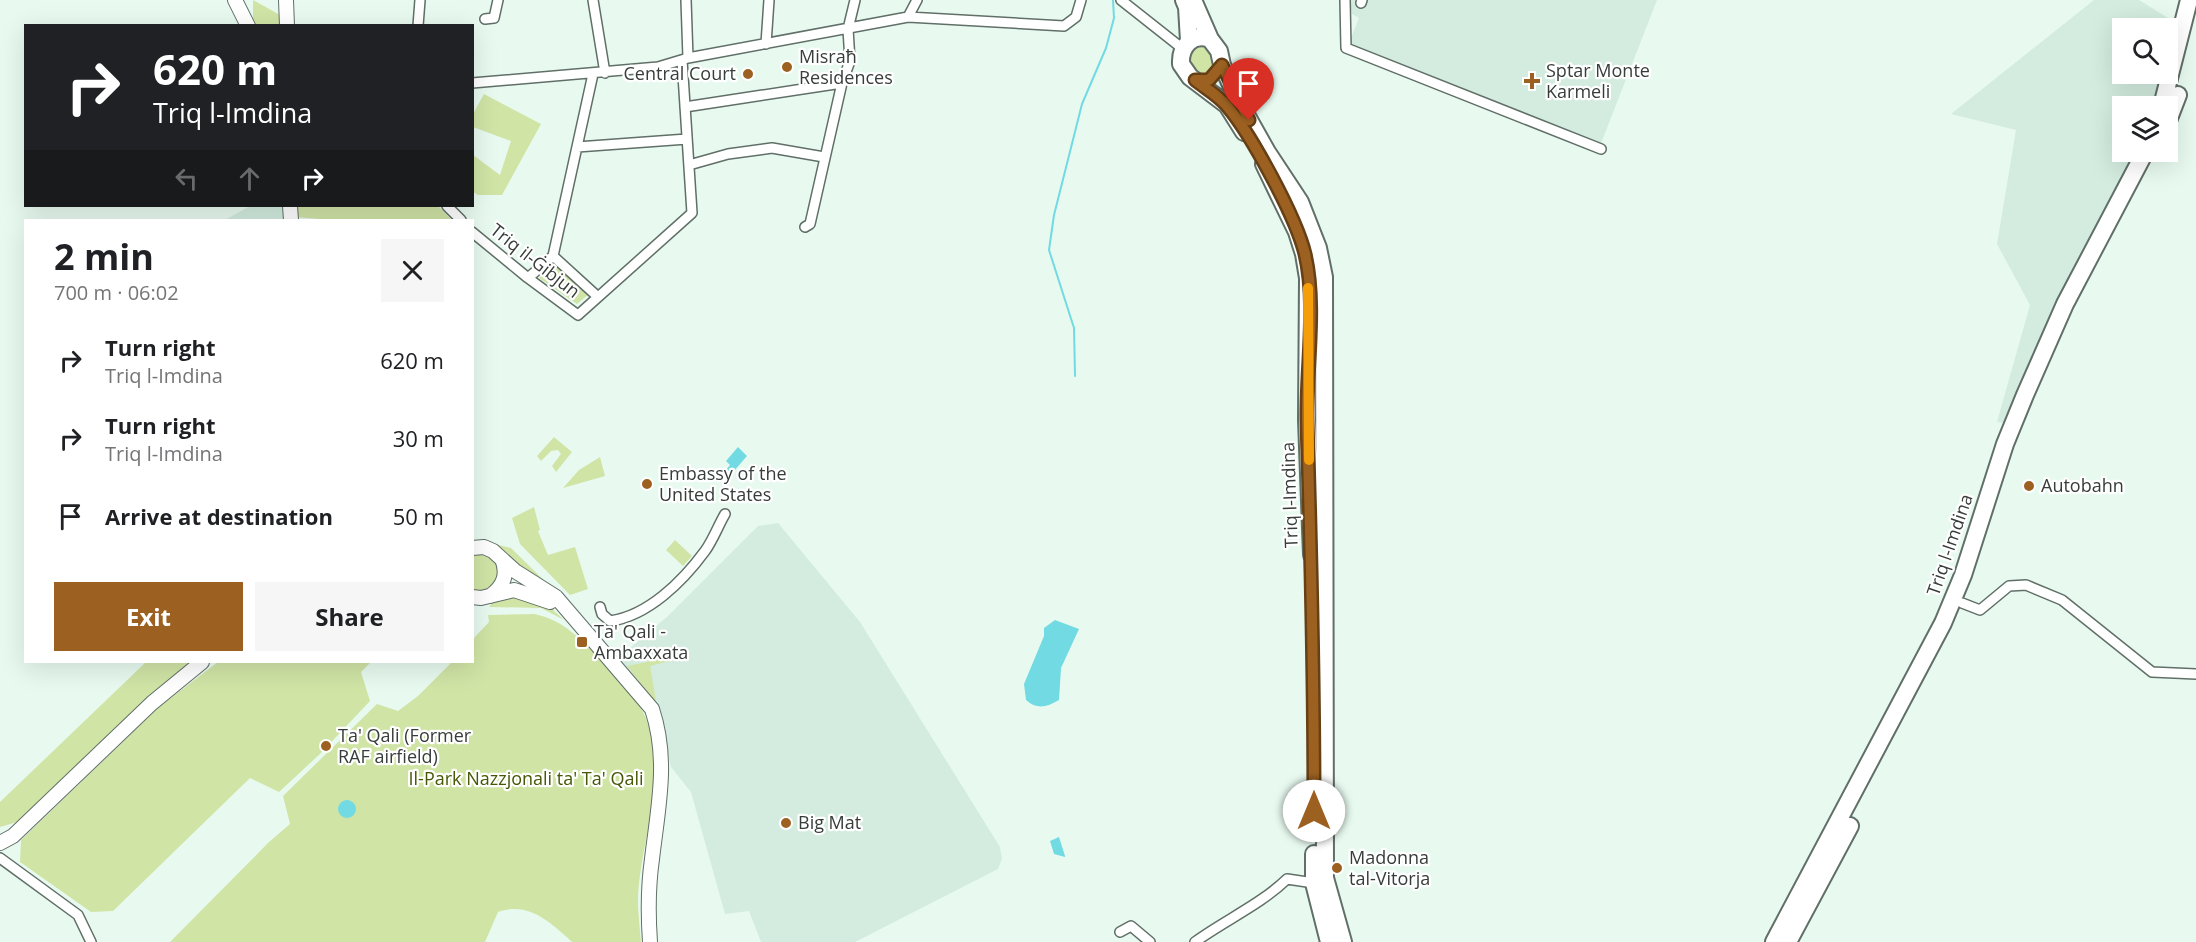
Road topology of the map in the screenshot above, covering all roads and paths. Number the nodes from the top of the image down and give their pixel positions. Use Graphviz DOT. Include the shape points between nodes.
graph roads {
  1 [pos="235,0"];
  2 [pos="286,0"];
  3 [pos="420,0"];
  4 [pos="498,0"];
  5 [pos="593,0"];
  6 [pos="686,0"];
  7 [pos="769,0"];
  8 [pos="855,0"];
  9 [pos="917,0"];
  10 [pos="1081,0"];
  11 [pos="1121,0"];
  12 [pos="1184,0"];
  13 [pos="1193,0"];
  14 [pos="1345,0"];
  15 [pos="2189,0"];
  16 [pos="244,13"];
  17 [pos="908,17"];
  18 [pos="2196,18"];
  19 [pos="485,19"];
  20 [pos="287,24"];
  21 [pos="418,24"];
  22 [pos="848,29"];
  23 [pos="1210,39"];
  24 [pos="766,44"];
  25 [pos="1186,45"];
  26 [pos="685,59"];
  27 [pos="1222,65"];
  28 [pos="605,72"];
  29 [pos="593,74"];
  30 [pos="1195,80"];
  31 [pos="474,83"];
  32 [pos="842,83"];
  33 [pos="2165,96"];
  34 [pos="2178,96"];
  35 [pos="685,107"];
  36 [pos="687,139"];
  37 [pos="577,147"];
  38 [pos="1601,149"];
  39 [pos="824,157"];
  40 [pos="2140,162"];
  41 [pos="2150,162"];
  42 [pos="689,165"];
  43 [pos="448,207"];
  44 [pos="460,219"];
  45 [pos="805,226"];
  46 [pos="474,234"];
  47 [pos="554,256"];
  48 [pos="528,278"];
  49 [pos="598,297"];
  50 [pos="725,514"];
  51 [pos="474,548"];
  52 [pos="501,557"];
  53 [pos="490,596"];
  54 [pos="474,597"];
  55 [pos="1962,603"];
  56 [pos="600,607"];
  57 [pos="570,614"];
  58 [pos="201,663"];
  59 [pos="2196,674"];
  60 [pos="0,843"];
  61 [pos="0,858"];
  62 [pos="1314,883"];
  63 [pos="1120,932"];
  64 [pos="91,942"];
  65 [pos="650,942"];
  66 [pos="1150,942"];
  67 [pos="1195,942"];
  68 [pos="1329,942"];
  69 [pos="1344,942"];
  70 [pos="1774,942"];
  71 [pos="1788,942"];
  1 -- 16 [label="main road"];
  2 -- 20 [label="main road"];
  3 -- 21 [label="street"];
  4 -- 19 [label="street" via="494,18"];
  5 -- 28 [label="street"];
  6 -- 26 [label="street"];
  7 -- 24 [label="street"];
  8 -- 22 [label="street"];
  9 -- 17 [label="street"];
  10 -- 17 [label="street" via="1076,17 1064,26"];
  11 -- 25 [label="street"];
  12 -- 25 [label="highway, Triq l-Imdina"];
  13 -- 23 [label="highway, Triq l-Imdina"];
  14 -- 38 [label="street" via="1346,48"];
  15 -- 33 [label="highway"];
  17 -- 22 [label="street"];
  18 -- 34 [label="highway"];
  22 -- 24 [label="street"];
  22 -- 32 [label="street" via="850,62"];
  23 -- 25 [label="highway" via="1203,36"];
  23 -- 27 [label="highway, Triq l-Imdina" via="1219,51"];
  24 -- 26 [label="street"];
  25 -- 30 [label="highway, Triq l-Imdina" via="1181,64 1184,72"];
  26 -- 28 [label="street" via="658,67"];
  26 -- 35 [label="street"];
  27 -- 30 [label="highway" via="1209,80"];
  27 -- 69 [label="highway, Triq l-Imdina" via="1267,152 1300,202 1318,248 1324,277 1325,878"];
  28 -- 29 [label="street"];
  29 -- 31 [label="street"];
  29 -- 37 [label="street"];
  30 -- 62 [label="highway, Triq l-Imdina" via="1227,105 1259,155 1305,254 1314,652"];
  32 -- 35 [label="street"];
  32 -- 39 [label="street"];
  35 -- 36 [label="street"];
  36 -- 37 [label="street"];
  36 -- 42 [label="street"];
  37 -- 47 [label="street"];
  39 -- 42 [label="street" via="772,148"];
  39 -- 45 [label="street" via="810,224"];
  40 -- 70 [label="highway, Triq l-Imdina" via="2065,304 2025,395 1943,623"];
  41 -- 55 [label="highway, Triq l-Imdina" via="2075,308 2018,438"];
  42 -- 49 [label="street" via="692,213"];
  43 -- 44 [label="street"];
  46 -- 48 [label="street, Triq il-Ġibjun"];
  47 -- 48 [label="street"];
  47 -- 49 [label="street"];
  48 -- 49 [label="street, Triq il-Ġibjun" via="578,315"];
  50 -- 56 [label="street" via="706,550 669,590 639,613 610,621"];
  51 -- 52 [label="main road" via="484,547"];
  52 -- 53 [label="main road" via="503,583"];
  52 -- 57 [label="main road" via="515,571 556,597"];
  53 -- 54 [label="main road"];
  53 -- 57 [label="main road" via="514,590 528,592"];
  55 -- 59 [label="street" via="1980,610 2008,586 2026,585 2062,600 2152,672"];
  55 -- 71 [label="highway, Triq l-Imdina" via="1924,687"];
  57 -- 65 [label="main road" via="652,709 659,730 662,785 650,882"];
  58 -- 60 [label="main road" via="13,836"];
  61 -- 64 [label="street" via="78,915"];
  62 -- 67 [label="street" via="1287,879 1270,896"];
  62 -- 68 [label="highway, Triq l-Imdina"];
  63 -- 66 [label="street" via="1131,926"];
}
